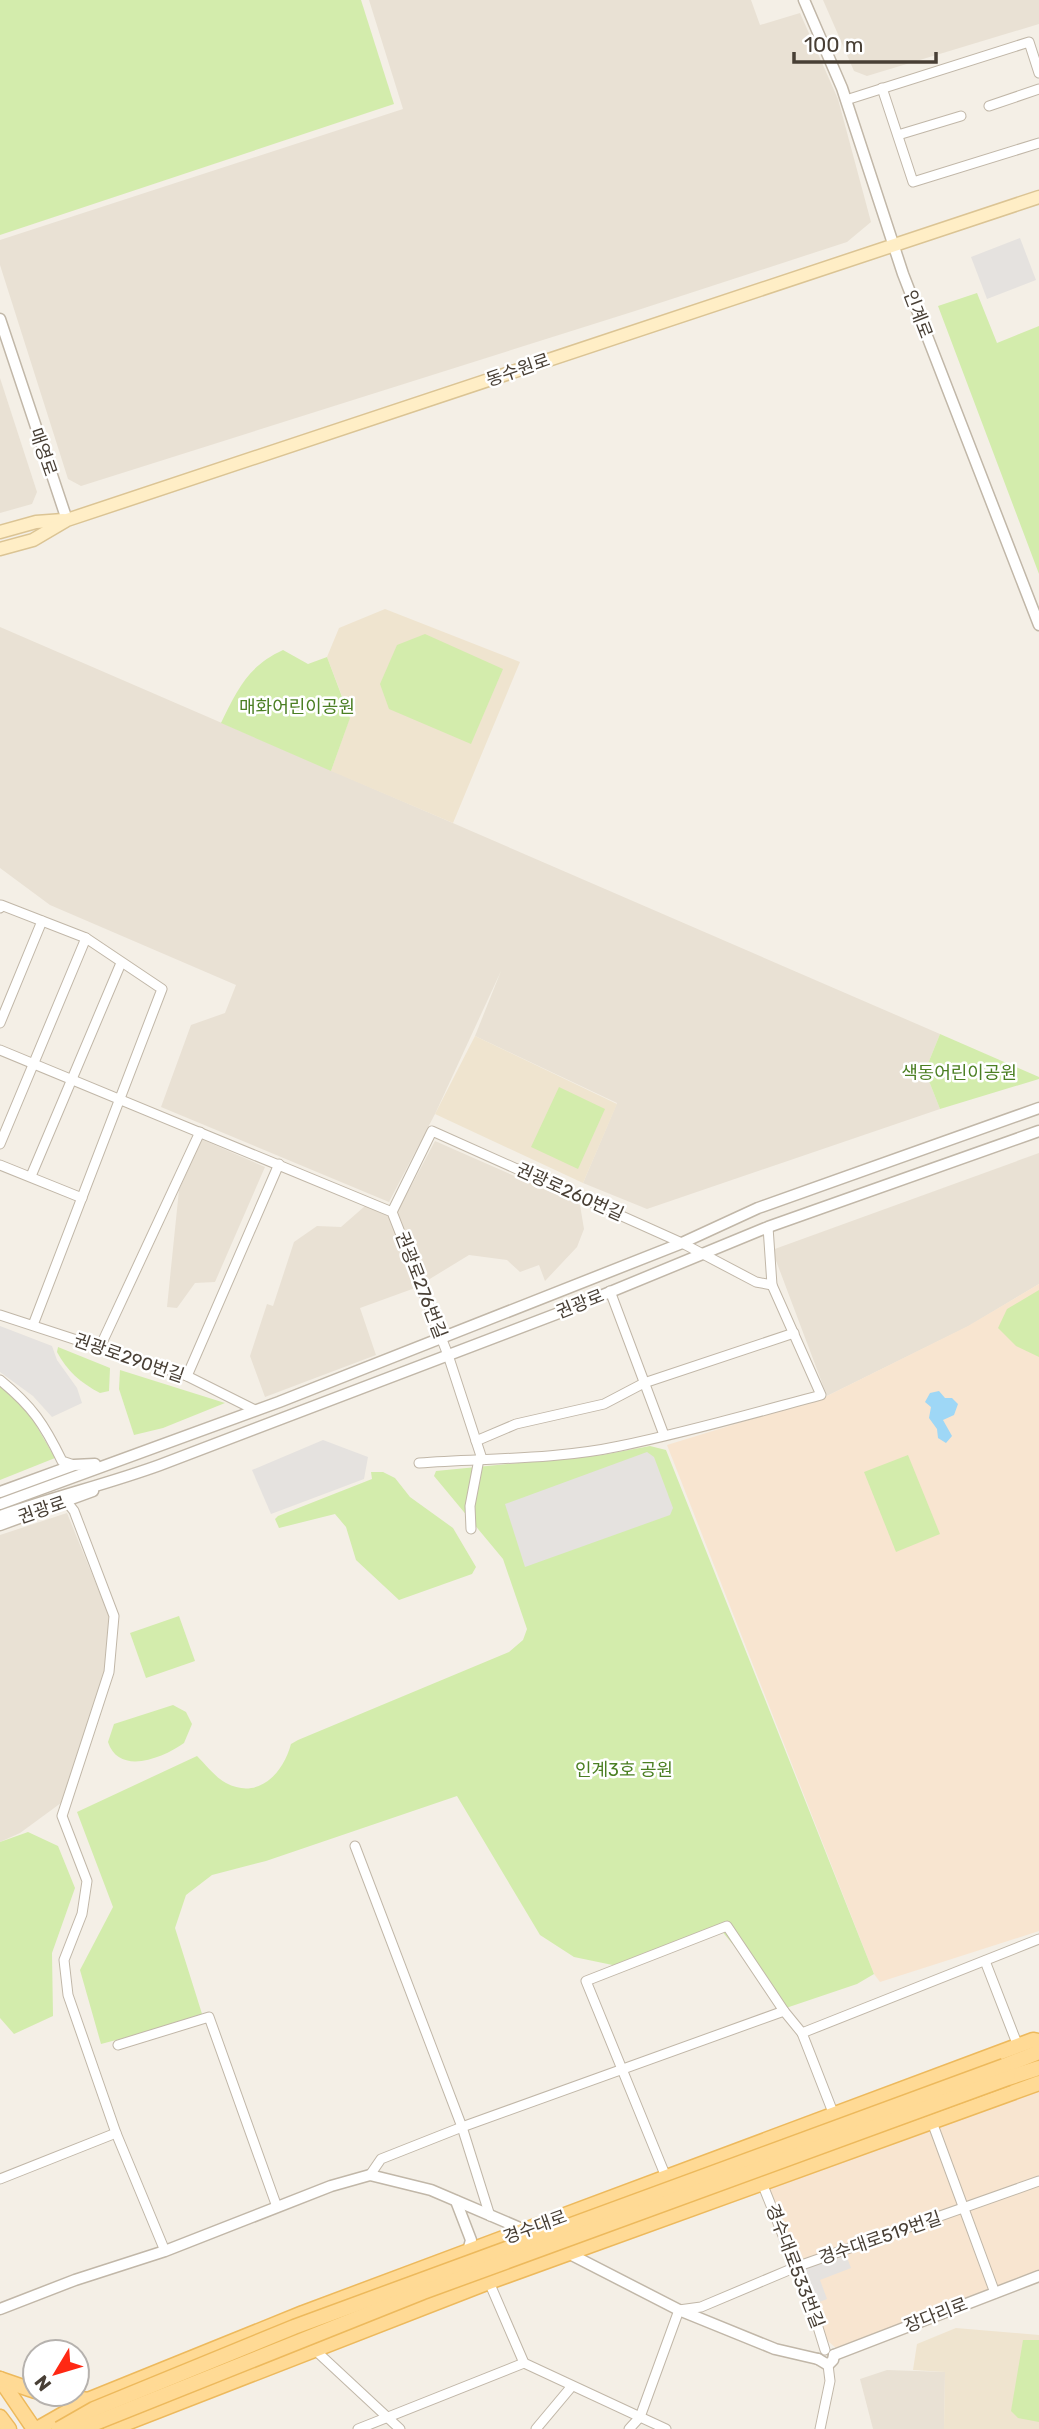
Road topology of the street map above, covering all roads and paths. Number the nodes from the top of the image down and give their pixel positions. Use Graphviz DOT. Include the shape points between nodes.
graph roads {
  1 [pos="804,0"];
  2 [pos="1039,73"];
  3 [pos="883,88"];
  4 [pos="1039,89"];
  5 [pos="846,100"];
  6 [pos="989,106"];
  7 [pos="961,116"];
  8 [pos="898,135"];
  9 [pos="1039,143"];
  10 [pos="1039,197"];
  11 [pos="893,245"];
  12 [pos="0,319"];
  13 [pos="67,520"];
  14 [pos="0,532"];
  15 [pos="0,549"];
  16 [pos="1038,618"];
  17 [pos="0,908"];
  18 [pos="42,921"];
  19 [pos="86,938"];
  20 [pos="121,963"];
  21 [pos="0,1023"];
  22 [pos="0,1050"];
  23 [pos="32,1063"];
  24 [pos="73,1080"];
  25 [pos="117,1099"];
  26 [pos="1039,1108"];
  27 [pos="1039,1131"];
  28 [pos="200,1132"];
  29 [pos="0,1144"];
  30 [pos="279,1164"];
  31 [pos="0,1165"];
  32 [pos="31,1177"];
  33 [pos="82,1198"];
  34 [pos="392,1212"];
  35 [pos="768,1227"];
  36 [pos="682,1243"];
  37 [pos="706,1254"];
  38 [pos="772,1285"];
  39 [pos="610,1292"];
  40 [pos="0,1315"];
  41 [pos="33,1325"];
  42 [pos="794,1333"];
  43 [pos="441,1337"];
  44 [pos="100,1347"];
  45 [pos="447,1355"];
  46 [pos="187,1376"];
  47 [pos="0,1380"];
  48 [pos="644,1383"];
  49 [pos="255,1410"];
  50 [pos="664,1435"];
  51 [pos="476,1441"];
  52 [pos="480,1459"];
  53 [pos="108,1462"];
  54 [pos="419,1462"];
  55 [pos="74,1465"];
  56 [pos="122,1478"];
  57 [pos="0,1492"];
  58 [pos="32,1499"];
  59 [pos="67,1502"];
  60 [pos="0,1504"];
  61 [pos="0,1516"];
  62 [pos="0,1525"];
  63 [pos="471,1530"];
  64 [pos="355,1846"];
  65 [pos="1039,1939"];
  66 [pos="985,1961"];
  67 [pos="784,2011"];
  68 [pos="802,2034"];
  69 [pos="1039,2041"];
  70 [pos="118,2045"];
  71 [pos="1018,2046"];
  72 [pos="1039,2052"];
  73 [pos="1039,2068"];
  74 [pos="620,2071"];
  75 [pos="1006,2072"];
  76 [pos="1039,2083"];
  77 [pos="834,2115"];
  78 [pos="932,2122"];
  79 [pos="462,2127"];
  80 [pos="116,2133"];
  81 [pos="370,2175"];
  82 [pos="666,2178"];
  83 [pos="0,2179"];
  84 [pos="1039,2181"];
  85 [pos="762,2183"];
  86 [pos="456,2201"];
  87 [pos="277,2207"];
  88 [pos="964,2209"];
  89 [pos="490,2216"];
  90 [pos="526,2230"];
  91 [pos="165,2251"];
  92 [pos="468,2251"];
  93 [pos="569,2254"];
  94 [pos="796,2267"];
  95 [pos="1039,2276"];
  96 [pos="489,2282"];
  97 [pos="995,2293"];
  98 [pos="0,2309"];
  99 [pos="679,2310"];
  100 [pos="315,2350"];
  101 [pos="826,2357"];
  102 [pos="524,2363"];
  103 [pos="0,2379"];
  104 [pos="21,2386"];
  105 [pos="572,2386"];
  106 [pos="91,2399"];
  107 [pos="73,2408"];
  108 [pos="0,2417"];
  109 [pos="640,2417"];
  110 [pos="387,2418"];
  111 [pos="375,2425"];
  112 [pos="9,2429"];
  113 [pos="35,2429"];
  114 [pos="59,2429"];
  115 [pos="80,2429"];
  116 [pos="111,2429"];
  117 [pos="358,2429"];
  118 [pos="400,2429"];
  119 [pos="536,2429"];
  120 [pos="629,2429"];
  121 [pos="666,2429"];
  122 [pos="820,2429"];
  1 -- 5 [label="street, 인계로"];
  2 -- 3 [label="street" via="1029,42"];
  3 -- 5 [label="street"];
  3 -- 8 [label="street"];
  4 -- 6 [label="street"];
  5 -- 11 [label="street, 인계로"];
  7 -- 8 [label="street"];
  8 -- 9 [label="street" via="913,182"];
  10 -- 11 [label="main road, 동수원로"];
  11 -- 13 [label="main road, 동수원로"];
  11 -- 16 [label="street, 인계로"];
  12 -- 13 [label="street, 매영로"];
  13 -- 14 [label="main road"];
  13 -- 15 [label="main road, 동수원로" via="33,540"];
  17 -- 18 [label="street"];
  18 -- 19 [label="street"];
  18 -- 21 [label="street"];
  19 -- 20 [label="street"];
  19 -- 23 [label="street"];
  20 -- 24 [label="street"];
  20 -- 25 [label="street" via="162,989"];
  22 -- 23 [label="street, 권광로276번길"];
  23 -- 24 [label="street, 권광로276번길"];
  23 -- 29 [label="street"];
  24 -- 25 [label="street, 권광로276번길"];
  24 -- 32 [label="street"];
  25 -- 28 [label="street, 권광로276번길"];
  25 -- 33 [label="street"];
  26 -- 36 [label="street, 권광로" via="758,1208"];
  27 -- 35 [label="street, 권광로"];
  28 -- 30 [label="street, 권광로276번길"];
  28 -- 44 [label="street"];
  30 -- 34 [label="street, 권광로276번길"];
  30 -- 46 [label="street"];
  31 -- 32 [label="street"];
  32 -- 33 [label="street"];
  33 -- 41 [label="street"];
  34 -- 36 [label="street, 권광로260번길" via="432,1131"];
  34 -- 43 [label="street, 권광로276번길"];
  35 -- 37 [label="street, 권광로"];
  35 -- 38 [label="street"];
  36 -- 37 [label="street, 권광로260번길"];
  36 -- 43 [label="street, 권광로"];
  37 -- 38 [label="street, 권광로260번길" via="737,1273"];
  37 -- 39 [label="street, 권광로"];
  38 -- 42 [label="street"];
  39 -- 45 [label="street, 권광로"];
  39 -- 48 [label="street"];
  40 -- 41 [label="street, 권광로290번길"];
  41 -- 44 [label="street, 권광로290번길"];
  42 -- 48 [label="street"];
  42 -- 50 [label="street" via="821,1395 709,1428"];
  43 -- 45 [label="street, 권광로276번길"];
  43 -- 49 [label="street, 권광로"];
  44 -- 46 [label="street, 권광로290번길"];
  45 -- 51 [label="street, 권광로276번길"];
  45 -- 56 [label="street, 권광로"];
  46 -- 49 [label="street, 권광로290번길"];
  47 -- 55 [label="street" via="29,1404 62,1461"];
  48 -- 50 [label="street"];
  48 -- 51 [label="street" via="604,1404 516,1424"];
  49 -- 53 [label="street, 권광로"];
  50 -- 52 [label="street" via="579,1452"];
  51 -- 52 [label="street, 권광로276번길"];
  52 -- 54 [label="street"];
  52 -- 63 [label="street" via="470,1506"];
  53 -- 55 [label="street, 권광로"];
  53 -- 58 [label="street, 권광로"];
  55 -- 57 [label="street, 권광로"];
  56 -- 58 [label="street, 권광로"];
  56 -- 59 [label="street, 권광로"];
  58 -- 60 [label="street"];
  58 -- 61 [label="street"];
  59 -- 62 [label="street, 권광로"];
  59 -- 80 [label="street" via="114,1616 109,1672 62,1816 87,1881 82,1914 64,1960 68,1995"];
  64 -- 79 [label="street"];
  65 -- 66 [label="street"];
  66 -- 68 [label="street"];
  66 -- 71 [label="street"];
  67 -- 68 [label="street"];
  67 -- 74 [label="street"];
  67 -- 74 [label="street" via="727,1926 586,1981"];
  68 -- 77 [label="street"];
  69 -- 71 [label="main road, 경수대로"];
  70 -- 87 [label="street" via="209,2017"];
  71 -- 77 [label="main road, 경수대로"];
  72 -- 75 [label="main road"];
  73 -- 75 [label="main road"];
  74 -- 79 [label="street"];
  74 -- 82 [label="street"];
  75 -- 114 [label="main road, bridge" via="294,2327 94,2409"];
  75 -- 115 [label="main road, bridge" via="423,2292"];
  76 -- 78 [label="main road, 경수대로"];
  77 -- 82 [label="main road, 경수대로"];
  78 -- 85 [label="main road, 경수대로"];
  78 -- 88 [label="street, 경수대로519번길"];
  79 -- 81 [label="street" via="381,2160"];
  79 -- 89 [label="street"];
  80 -- 83 [label="street"];
  80 -- 91 [label="street"];
  81 -- 86 [label="street"];
  81 -- 87 [label="street"];
  82 -- 90 [label="main road, 경수대로"];
  84 -- 88 [label="street"];
  85 -- 93 [label="main road, 경수대로"];
  85 -- 94 [label="street, 경수대로533번길"];
  86 -- 89 [label="street"];
  86 -- 92 [label="street" via="471,2240"];
  87 -- 91 [label="street"];
  88 -- 94 [label="street, 경수대로519번길"];
  88 -- 97 [label="street, 경수대로519번길"];
  89 -- 90 [label="street"];
  90 -- 92 [label="main road, 경수대로"];
  90 -- 93 [label="street"];
  91 -- 98 [label="street"];
  92 -- 106 [label="main road, 경수대로"];
  93 -- 96 [label="main road, 경수대로"];
  93 -- 99 [label="street"];
  94 -- 99 [label="street" via="701,2307"];
  94 -- 101 [label="street, 경수대로533번길"];
  95 -- 97 [label="street, 장다리로"];
  96 -- 100 [label="main road, 경수대로"];
  96 -- 102 [label="street"];
  97 -- 101 [label="street, 장다리로"];
  99 -- 101 [label="street" via="775,2349"];
  99 -- 109 [label="street"];
  100 -- 110 [label="street"];
  100 -- 116 [label="main road, 경수대로"];
  101 -- 122 [label="street" via="830,2381"];
  102 -- 105 [label="street"];
  102 -- 110 [label="street"];
  103 -- 104 [label="main road"];
  103 -- 113 [label="main road"];
  105 -- 109 [label="street"];
  105 -- 119 [label="street"];
  107 -- 113 [label="main road, 경수대로"];
  108 -- 112 [label="main road"];
  109 -- 120 [label="street"];
  109 -- 121 [label="street"];
  110 -- 111 [label="street"];
  110 -- 118 [label="street"];
  111 -- 117 [label="street"];
}
